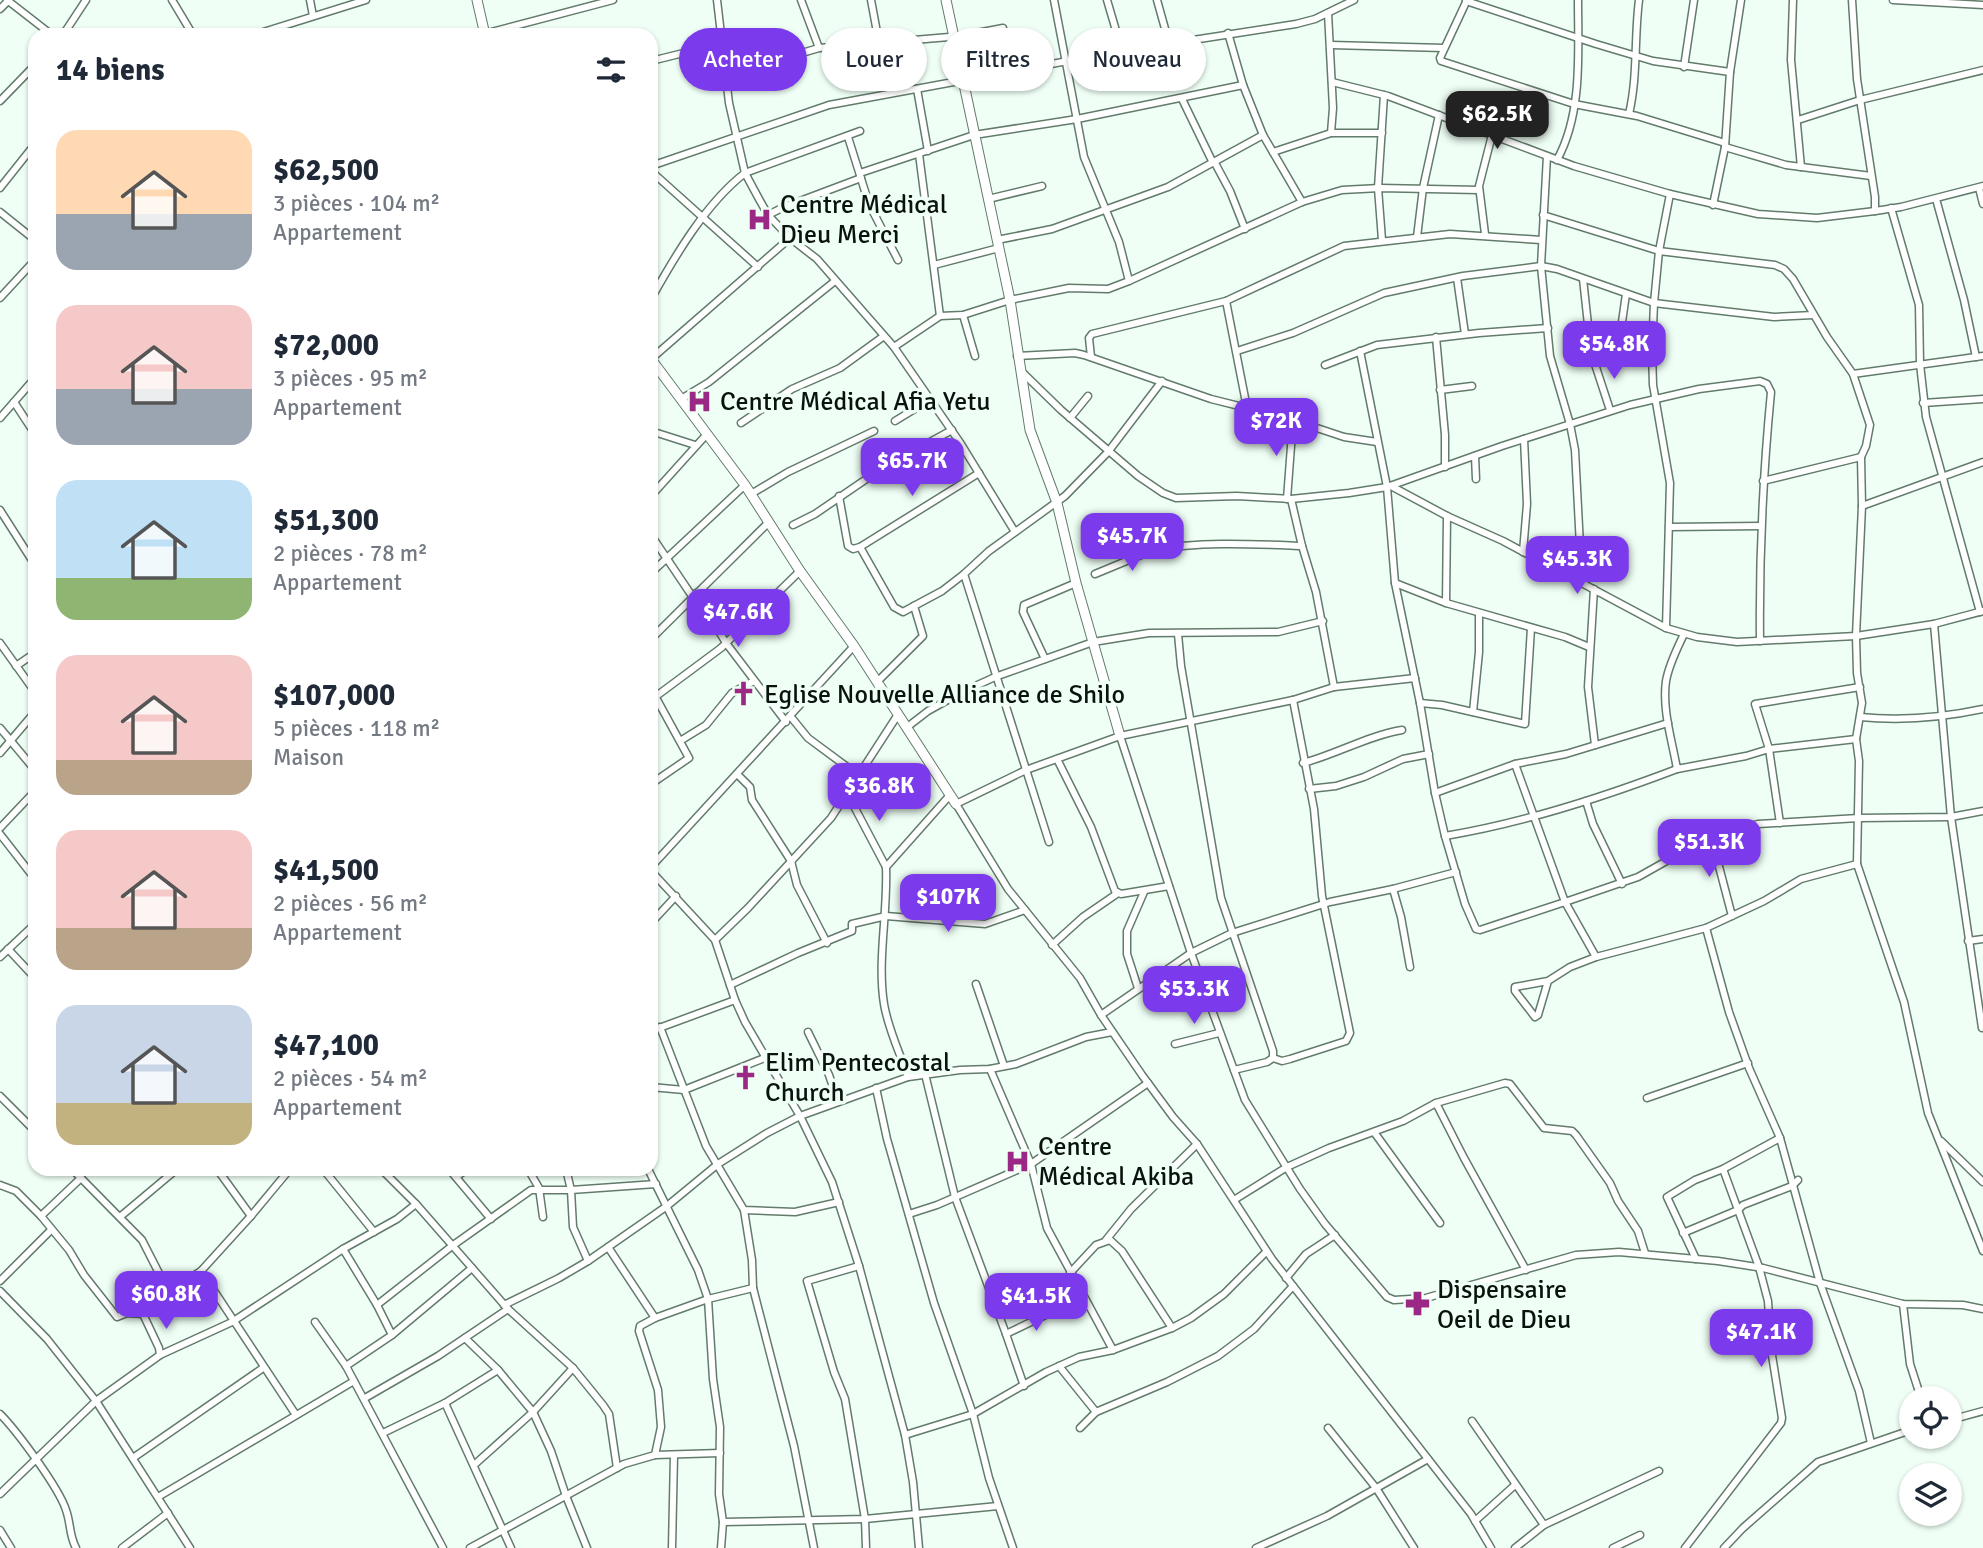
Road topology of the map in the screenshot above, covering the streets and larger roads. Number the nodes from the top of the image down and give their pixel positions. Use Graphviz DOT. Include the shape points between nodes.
graph roads {
  1 [pos="8,0"];
  2 [pos="86,0"];
  3 [pos="172,0"];
  4 [pos="310,0"];
  5 [pos="366,0"];
  6 [pos="477,0"];
  7 [pos="613,0"];
  8 [pos="717,0"];
  9 [pos="801,0"];
  10 [pos="871,0"];
  11 [pos="946,0"];
  12 [pos="1054,0"];
  13 [pos="1107,0"];
  14 [pos="1157,0"];
  15 [pos="1578,0"];
  16 [pos="1639,0"];
  17 [pos="1694,0"];
  18 [pos="1741,0"];
  19 [pos="1793,0"];
  20 [pos="1852,0"];
  21 [pos="1893,0"];
  22 [pos="1351,1"];
  23 [pos="1466,1"];
  24 [pos="1953,1"];
  25 [pos="1983,5"];
  26 [pos="0,9"];
  27 [pos="1328,13"];
  28 [pos="313,16"];
  29 [pos="43,28"];
  30 [pos="68,28"];
  31 [pos="189,28"];
  32 [pos="276,28"];
  33 [pos="482,28"];
  34 [pos="506,28"];
  35 [pos="722,28"];
  36 [pos="876,28"];
  37 [pos="952,28"];
  38 [pos="1115,28"];
  39 [pos="1165,28"];
  40 [pos="1228,33"];
  41 [pos="1206,37"];
  42 [pos="1578,38"];
  43 [pos="1331,45"];
  44 [pos="819,48"];
  45 [pos="1444,48"];
  46 [pos="807,52"];
  47 [pos="679,54"];
  48 [pos="1634,55"];
  49 [pos="658,59"];
  50 [pos="1066,61"];
  51 [pos="1054,63"];
  52 [pos="1684,67"];
  53 [pos="1983,70"];
  54 [pos="28,72"];
  55 [pos="1730,72"];
  56 [pos="1332,82"];
  57 [pos="1243,85"];
  58 [pos="728,91"];
  59 [pos="905,91"];
  60 [pos="917,91"];
  61 [pos="965,91"];
  62 [pos="1384,95"];
  63 [pos="1182,99"];
  64 [pos="1860,100"];
  65 [pos="0,101"];
  66 [pos="1574,104"];
  67 [pos="1629,114"];
  68 [pos="1439,116"];
  69 [pos="1077,120"];
  70 [pos="1798,120"];
  71 [pos="860,131"];
  72 [pos="1331,133"];
  73 [pos="1382,133"];
  74 [pos="974,135"];
  75 [pos="1264,135"];
  76 [pos="1492,135"];
  77 [pos="848,137"];
  78 [pos="737,138"];
  79 [pos="1725,145"];
  80 [pos="929,151"];
  81 [pos="1273,152"];
  82 [pos="28,153"];
  83 [pos="919,154"];
  84 [pos="1547,156"];
  85 [pos="1558,159"];
  86 [pos="1214,163"];
  87 [pos="658,164"];
  88 [pos="1801,167"];
  89 [pos="746,173"];
  90 [pos="861,175"];
  91 [pos="1871,176"];
  92 [pos="658,177"];
  93 [pos="1042,186"];
  94 [pos="1981,187"];
  95 [pos="0,188"];
  96 [pos="1378,188"];
  97 [pos="1423,188"];
  98 [pos="1479,190"];
  99 [pos="1670,194"];
  100 [pos="1936,198"];
  101 [pos="988,199"];
  102 [pos="1302,202"];
  103 [pos="1983,204"];
  104 [pos="1713,205"];
  105 [pos="1891,208"];
  106 [pos="1107,210"];
  107 [pos="1875,211"];
  108 [pos="0,212"];
  109 [pos="768,215"];
  110 [pos="1543,215"];
  111 [pos="703,219"];
  112 [pos="1245,229"];
  113 [pos="28,234"];
  114 [pos="1485,234"];
  115 [pos="1417,237"];
  116 [pos="790,238"];
  117 [pos="1382,240"];
  118 [pos="1541,240"];
  119 [pos="998,244"];
  120 [pos="1659,251"];
  121 [pos="898,260"];
  122 [pos="934,265"];
  123 [pos="1541,266"];
  124 [pos="758,267"];
  125 [pos="28,268"];
  126 [pos="1457,278"];
  127 [pos="1583,279"];
  128 [pos="835,281"];
  129 [pos="1129,281"];
  130 [pos="658,288"];
  131 [pos="1626,294"];
  132 [pos="0,298"];
  133 [pos="1010,300"];
  134 [pos="1226,301"];
  135 [pos="1654,303"];
  136 [pos="963,314"];
  137 [pos="1813,315"];
  138 [pos="940,316"];
  139 [pos="1548,328"];
  140 [pos="1465,334"];
  141 [pos="884,335"];
  142 [pos="1620,336"];
  143 [pos="1436,337"];
  144 [pos="894,347"];
  145 [pos="1237,351"];
  146 [pos="1360,351"];
  147 [pos="658,353"];
  148 [pos="975,356"];
  149 [pos="1017,356"];
  150 [pos="1980,356"];
  151 [pos="1091,357"];
  152 [pos="1920,364"];
  153 [pos="1325,365"];
  154 [pos="1019,369"];
  155 [pos="1853,374"];
  156 [pos="658,375"];
  157 [pos="1162,381"];
  158 [pos="28,386"];
  159 [pos="1472,386"];
  160 [pos="1440,390"];
  161 [pos="1088,396"];
  162 [pos="1657,398"];
  163 [pos="681,399"];
  164 [pos="931,399"];
  165 [pos="1983,399"];
  166 [pos="14,402"];
  167 [pos="1923,403"];
  168 [pos="1247,408"];
  169 [pos="1610,410"];
  170 [pos="0,418"];
  171 [pos="1070,418"];
  172 [pos="1293,420"];
  173 [pos="895,421"];
  174 [pos="28,423"];
  175 [pos="741,423"];
  176 [pos="1570,424"];
  177 [pos="874,430"];
  178 [pos="952,430"];
  179 [pos="658,433"];
  180 [pos="707,434"];
  181 [pos="1524,439"];
  182 [pos="1377,442"];
  183 [pos="695,445"];
  184 [pos="1108,452"];
  185 [pos="1475,456"];
  186 [pos="1861,457"];
  187 [pos="1983,462"];
  188 [pos="1445,467"];
  189 [pos="979,473"];
  190 [pos="1944,475"];
  191 [pos="1476,479"];
  192 [pos="1763,481"];
  193 [pos="745,485"];
  194 [pos="1389,486"];
  195 [pos="658,488"];
  196 [pos="751,494"];
  197 [pos="839,496"];
  198 [pos="1289,499"];
  199 [pos="1057,503"];
  200 [pos="1862,506"];
  201 [pos="0,510"];
  202 [pos="1447,516"];
  203 [pos="769,522"];
  204 [pos="793,525"];
  205 [pos="1760,526"];
  206 [pos="1670,527"];
  207 [pos="1015,532"];
  208 [pos="658,546"];
  209 [pos="1302,546"];
  210 [pos="860,547"];
  211 [pos="1523,552"];
  212 [pos="28,554"];
  213 [pos="667,559"];
  214 [pos="658,567"];
  215 [pos="800,571"];
  216 [pos="964,574"];
  217 [pos="1095,575"];
  218 [pos="1578,581"];
  219 [pos="1076,583"];
  220 [pos="1395,583"];
  221 [pos="1594,589"];
  222 [pos="694,595"];
  223 [pos="1446,603"];
  224 [pos="914,606"];
  225 [pos="1982,612"];
  226 [pos="1479,613"];
  227 [pos="1323,621"];
  228 [pos="1934,624"];
  229 [pos="1531,628"];
  230 [pos="1666,628"];
  231 [pos="658,632"];
  232 [pos="1178,634"];
  233 [pos="1684,634"];
  234 [pos="1856,636"];
  235 [pos="1760,641"];
  236 [pos="0,642"];
  237 [pos="1093,642"];
  238 [pos="726,643"];
  239 [pos="854,646"];
  240 [pos="1589,647"];
  241 [pos="28,658"];
  242 [pos="1045,659"];
  243 [pos="16,666"];
  244 [pos="995,677"];
  245 [pos="1415,678"];
  246 [pos="754,681"];
  247 [pos="28,682"];
  248 [pos="877,682"];
  249 [pos="1334,687"];
  250 [pos="1860,687"];
  251 [pos="658,694"];
  252 [pos="1293,700"];
  253 [pos="1420,703"];
  254 [pos="658,706"];
  255 [pos="1983,709"];
  256 [pos="1473,712"];
  257 [pos="897,716"];
  258 [pos="1860,716"];
  259 [pos="1941,717"];
  260 [pos="28,720"];
  261 [pos="788,720"];
  262 [pos="1192,722"];
  263 [pos="1668,723"];
  264 [pos="0,728"];
  265 [pos="905,728"];
  266 [pos="1402,730"];
  267 [pos="1120,736"];
  268 [pos="1856,740"];
  269 [pos="680,741"];
  270 [pos="10,742"];
  271 [pos="1594,745"];
  272 [pos="1769,750"];
  273 [pos="0,753"];
  274 [pos="1429,754"];
  275 [pos="1057,759"];
  276 [pos="28,762"];
  277 [pos="1303,764"];
  278 [pos="1516,764"];
  279 [pos="1677,769"];
  280 [pos="1026,770"];
  281 [pos="737,774"];
  282 [pos="858,775"];
  283 [pos="658,780"];
  284 [pos="1309,789"];
  285 [pos="846,793"];
  286 [pos="1435,793"];
  287 [pos="28,798"];
  288 [pos="953,799"];
  289 [pos="1586,801"];
  290 [pos="1983,811"];
  291 [pos="1536,816"];
  292 [pos="1951,817"];
  293 [pos="1859,818"];
  294 [pos="1780,823"];
  295 [pos="0,828"];
  296 [pos="0,834"];
  297 [pos="1445,836"];
  298 [pos="1711,836"];
  299 [pos="1049,842"];
  300 [pos="8,843"];
  301 [pos="0,850"];
  302 [pos="658,861"];
  303 [pos="791,861"];
  304 [pos="1857,864"];
  305 [pos="886,867"];
  306 [pos="28,869"];
  307 [pos="1456,872"];
  308 [pos="658,877"];
  309 [pos="1622,884"];
  310 [pos="1169,886"];
  311 [pos="1393,889"];
  312 [pos="1144,892"];
  313 [pos="1118,893"];
  314 [pos="676,896"];
  315 [pos="1565,902"];
  316 [pos="1323,904"];
  317 [pos="1025,910"];
  318 [pos="658,915"];
  319 [pos="886,916"];
  320 [pos="1732,916"];
  321 [pos="1706,928"];
  322 [pos="28,930"];
  323 [pos="1232,933"];
  324 [pos="1983,939"];
  325 [pos="715,940"];
  326 [pos="1968,941"];
  327 [pos="827,943"];
  328 [pos="1052,945"];
  329 [pos="8,949"];
  330 [pos="1191,953"];
  331 [pos="0,957"];
  332 [pos="1596,957"];
  333 [pos="1410,967"];
  334 [pos="28,970"];
  335 [pos="1548,981"];
  336 [pos="976,984"];
  337 [pos="730,985"];
  338 [pos="1139,988"];
  339 [pos="735,1000"];
  340 [pos="1101,1015"];
  341 [pos="660,1027"];
  342 [pos="1982,1028"];
  343 [pos="808,1032"];
  344 [pos="1112,1032"];
  345 [pos="1219,1033"];
  346 [pos="1175,1044"];
  347 [pos="767,1056"];
  348 [pos="1273,1058"];
  349 [pos="1748,1063"];
  350 [pos="1003,1066"];
  351 [pos="990,1069"];
  352 [pos="1234,1070"];
  353 [pos="925,1074"];
  354 [pos="908,1077"];
  355 [pos="1148,1083"];
  356 [pos="658,1088"];
  357 [pos="876,1088"];
  358 [pos="684,1090"];
  359 [pos="0,1096"];
  360 [pos="1647,1098"];
  361 [pos="838,1102"];
  362 [pos="1436,1102"];
  363 [pos="800,1116"];
  364 [pos="28,1124"];
  365 [pos="1374,1132"];
  366 [pos="1780,1138"];
  367 [pos="1940,1140"];
  368 [pos="1197,1144"];
  369 [pos="718,1164"];
  370 [pos="1031,1164"];
  371 [pos="1287,1167"];
  372 [pos="1723,1169"];
  373 [pos="169,1176"];
  374 [pos="222,1176"];
  375 [pos="284,1176"];
  376 [pos="329,1176"];
  377 [pos="388,1176"];
  378 [pos="532,1176"];
  379 [pos="568,1176"];
  380 [pos="652,1176"];
  381 [pos="456,1177"];
  382 [pos="81,1178"];
  383 [pos="1983,1182"];
  384 [pos="1795,1183"];
  385 [pos="656,1184"];
  386 [pos="0,1185"];
  387 [pos="539,1188"];
  388 [pos="571,1190"];
  389 [pos="955,1197"];
  390 [pos="1234,1200"];
  391 [pos="839,1202"];
  392 [pos="416,1204"];
  393 [pos="667,1206"];
  394 [pos="744,1210"];
  395 [pos="1738,1210"];
  396 [pos="909,1214"];
  397 [pos="41,1216"];
  398 [pos="121,1216"];
  399 [pos="251,1216"];
  400 [pos="542,1217"];
  401 [pos="491,1219"];
  402 [pos="1440,1223"];
  403 [pos="51,1230"];
  404 [pos="374,1232"];
  405 [pos="1683,1233"];
  406 [pos="1335,1235"];
  407 [pos="1107,1240"];
  408 [pos="452,1246"];
  409 [pos="608,1247"];
  410 [pos="343,1249"];
  411 [pos="1983,1251"];
  412 [pos="1266,1252"];
  413 [pos="1645,1253"];
  414 [pos="1696,1259"];
  415 [pos="588,1261"];
  416 [pos="859,1266"];
  417 [pos="1759,1267"];
  418 [pos="472,1268"];
  419 [pos="1526,1270"];
  420 [pos="201,1271"];
  421 [pos="1070,1273"];
  422 [pos="1286,1278"];
  423 [pos="0,1281"];
  424 [pos="1819,1283"];
  425 [pos="1293,1286"];
  426 [pos="753,1288"];
  427 [pos="0,1291"];
  428 [pos="172,1292"];
  429 [pos="1083,1297"];
  430 [pos="708,1299"];
  431 [pos="1903,1304"];
  432 [pos="377,1305"];
  433 [pos="506,1307"];
  434 [pos="1983,1309"];
  435 [pos="143,1314"];
  436 [pos="655,1318"];
  437 [pos="232,1322"];
  438 [pos="315,1322"];
  439 [pos="1172,1328"];
  440 [pos="1006,1334"];
  441 [pos="393,1335"];
  442 [pos="465,1338"];
  443 [pos="1113,1350"];
  444 [pos="160,1355"];
  445 [pos="346,1366"];
  446 [pos="1059,1366"];
  447 [pos="573,1367"];
  448 [pos="264,1368"];
  449 [pos="498,1370"];
  450 [pos="354,1381"];
  451 [pos="1024,1386"];
  452 [pos="1917,1386"];
  453 [pos="365,1398"];
  454 [pos="96,1401"];
  455 [pos="445,1402"];
  456 [pos="1983,1411"];
  457 [pos="533,1412"];
  458 [pos="1096,1412"];
  459 [pos="0,1414"];
  460 [pos="973,1414"];
  461 [pos="296,1415"];
  462 [pos="1962,1417"];
  463 [pos="1472,1421"];
  464 [pos="1080,1428"];
  465 [pos="1328,1428"];
  466 [pos="383,1433"];
  467 [pos="1899,1434"];
  468 [pos="905,1435"];
  469 [pos="1871,1443"];
  470 [pos="720,1453"];
  471 [pos="655,1455"];
  472 [pos="674,1455"];
  473 [pos="133,1458"];
  474 [pos="1428,1459"];
  475 [pos="35,1460"];
  476 [pos="474,1465"];
  477 [pos="617,1468"];
  478 [pos="1659,1471"];
  479 [pos="1515,1485"];
  480 [pos="1376,1488"];
  481 [pos="0,1494"];
  482 [pos="566,1496"];
  483 [pos="158,1497"];
  484 [pos="998,1506"];
  485 [pos="915,1512"];
  486 [pos="168,1513"];
  487 [pos="865,1519"];
  488 [pos="808,1521"];
  489 [pos="1475,1521"];
  490 [pos="723,1522"];
  491 [pos="1544,1525"];
  492 [pos="502,1528"];
  493 [pos="0,1530"];
  494 [pos="1640,1535"];
  495 [pos="11,1548"];
  496 [pos="76,1548"];
  497 [pos="122,1548"];
  498 [pos="190,1548"];
  499 [pos="443,1548"];
  500 [pos="470,1548"];
  501 [pos="511,1548"];
  502 [pos="587,1548"];
  503 [pos="672,1548"];
  504 [pos="721,1548"];
  505 [pos="814,1548"];
  506 [pos="866,1548"];
  507 [pos="919,1548"];
  508 [pos="1013,1548"];
  509 [pos="1255,1548"];
  510 [pos="1414,1548"];
  511 [pos="1490,1548"];
  512 [pos="1515,1548"];
  513 [pos="1613,1548"];
  514 [pos="1685,1548"];
  515 [pos="1724,1548"];
  1 -- 26 [label="street"];
  1 -- 29 [label="street"];
  2 -- 30 [label="street"];
  3 -- 31 [label="street"];
  4 -- 28 [label="street"];
  5 -- 28 [label="street"];
  6 -- 33 [label="street"];
  7 -- 34 [label="street"];
  8 -- 35 [label="street"];
  9 -- 44 [label="street"];
  10 -- 36 [label="street"];
  11 -- 37 [label="street"];
  12 -- 50 [label="street"];
  13 -- 38 [label="street"];
  14 -- 39 [label="street"];
  15 -- 42 [label="street"];
  16 -- 48 [label="street"];
  17 -- 52 [label="street"];
  18 -- 55 [label="street"];
  19 -- 70 [label="street" via="1791,60"];
  20 -- 64 [label="street"];
  21 -- 24 [label="street"];
  22 -- 27 [label="street"];
  23 -- 42 [label="street"];
  23 -- 45 [label="street"];
  24 -- 25 [label="street"];
  27 -- 40 [label="street" via="1296,24"];
  27 -- 43 [label="street"];
  28 -- 32 [label="street"];
  40 -- 41 [label="street"];
  40 -- 57 [label="street"];
  42 -- 48 [label="street"];
  42 -- 66 [label="street"];
  43 -- 45 [label="street"];
  43 -- 56 [label="street"];
  44 -- 46 [label="street"];
  45 -- 66 [label="street" via="1441,61"];
  47 -- 49 [label="street"];
  48 -- 52 [label="street"];
  48 -- 67 [label="street" via="1637,69"];
  50 -- 51 [label="street"];
  50 -- 69 [label="street"];
  52 -- 55 [label="street"];
  53 -- 64 [label="street"];
  54 -- 65 [label="street"];
  55 -- 79 [label="street"];
  56 -- 62 [label="street"];
  56 -- 72 [label="street"];
  57 -- 63 [label="street"];
  57 -- 75 [label="street"];
  58 -- 78 [label="street"];
  59 -- 78 [label="street" via="829,104"];
  60 -- 80 [label="street"];
  61 -- 74 [label="street"];
  62 -- 68 [label="street"];
  62 -- 73 [label="street"];
  63 -- 69 [label="street"];
  63 -- 86 [label="street"];
  64 -- 70 [label="street"];
  64 -- 91 [label="street"];
  66 -- 67 [label="street"];
  66 -- 85 [label="street"];
  67 -- 79 [label="street"];
  68 -- 76 [label="street"];
  68 -- 97 [label="street"];
  69 -- 74 [label="street"];
  69 -- 106 [label="street" via="1088,170"];
  70 -- 88 [label="street"];
  71 -- 77 [label="street"];
  72 -- 73 [label="street"];
  72 -- 81 [label="street"];
  73 -- 96 [label="street"];
  74 -- 80 [label="street"];
  74 -- 101 [label="street"];
  75 -- 81 [label="street"];
  75 -- 86 [label="street"];
  76 -- 84 [label="street"];
  76 -- 98 [label="street"];
  77 -- 89 [label="street"];
  77 -- 90 [label="street"];
  78 -- 87 [label="street"];
  78 -- 89 [label="street"];
  79 -- 88 [label="street"];
  79 -- 104 [label="street"];
  80 -- 83 [label="street"];
  81 -- 102 [label="street"];
  82 -- 95 [label="street"];
  83 -- 90 [label="street"];
  83 -- 122 [label="street"];
  84 -- 85 [label="street"];
  84 -- 110 [label="street"];
  85 -- 99 [label="street"];
  86 -- 106 [label="street"];
  86 -- 112 [label="street"];
  88 -- 91 [label="street"];
  89 -- 109 [label="street"];
  89 -- 111 [label="street"];
  90 -- 109 [label="street"];
  90 -- 121 [label="street" via="873,214"];
  91 -- 107 [label="street"];
  92 -- 111 [label="street"];
  93 -- 101 [label="street"];
  94 -- 100 [label="street"];
  94 -- 103 [label="street"];
  96 -- 97 [label="street"];
  96 -- 102 [label="street" via="1342,190"];
  96 -- 117 [label="street"];
  97 -- 98 [label="street"];
  97 -- 115 [label="street"];
  98 -- 114 [label="street"];
  99 -- 104 [label="street"];
  99 -- 120 [label="street"];
  100 -- 105 [label="street"];
  100 -- 150 [label="street"];
  101 -- 119 [label="street"];
  102 -- 112 [label="street"];
  104 -- 107 [label="street" via="1787,217"];
  105 -- 107 [label="street"];
  105 -- 152 [label="street" via="1919,304"];
  106 -- 119 [label="street"];
  106 -- 129 [label="street"];
  108 -- 113 [label="street"];
  109 -- 116 [label="street"];
  110 -- 118 [label="street"];
  110 -- 120 [label="street"];
  111 -- 124 [label="street"];
  111 -- 130 [label="street"];
  112 -- 129 [label="street"];
  114 -- 115 [label="street"];
  114 -- 118 [label="street"];
  115 -- 117 [label="street"];
  116 -- 124 [label="street"];
  116 -- 128 [label="street"];
  117 -- 134 [label="street" via="1334,249"];
  118 -- 123 [label="street"];
  119 -- 122 [label="street"];
  119 -- 133 [label="street"];
  120 -- 135 [label="street"];
  120 -- 137 [label="street" via="1775,265 1793,279"];
  122 -- 138 [label="street"];
  123 -- 126 [label="street"];
  123 -- 127 [label="street"];
  123 -- 139 [label="street"];
  124 -- 147 [label="street"];
  125 -- 132 [label="street"];
  126 -- 140 [label="street"];
  126 -- 145 [label="street" via="1384,293 1283,337"];
  127 -- 131 [label="street"];
  127 -- 169 [label="street" via="1591,352"];
  128 -- 141 [label="street"];
  128 -- 163 [label="street" via="709,382"];
  129 -- 133 [label="street" via="1108,289 1069,288"];
  131 -- 135 [label="street"];
  131 -- 142 [label="street"];
  133 -- 136 [label="street"];
  133 -- 149 [label="street"];
  134 -- 145 [label="street"];
  134 -- 151 [label="street" via="1092,334"];
  135 -- 137 [label="street" via="1774,317"];
  135 -- 162 [label="street" via="1652,380"];
  136 -- 138 [label="street"];
  136 -- 148 [label="street"];
  137 -- 155 [label="street"];
  138 -- 144 [label="street"];
  139 -- 140 [label="street"];
  139 -- 176 [label="street" via="1550,356"];
  140 -- 143 [label="street"];
  141 -- 144 [label="street"];
  141 -- 175 [label="street" via="841,368 792,389"];
  143 -- 146 [label="street"];
  143 -- 160 [label="street"];
  144 -- 164 [label="street"];
  145 -- 168 [label="street"];
  146 -- 153 [label="street"];
  146 -- 182 [label="street"];
  149 -- 151 [label="street" via="1075,353"];
  149 -- 154 [label="street"];
  150 -- 152 [label="street"];
  151 -- 157 [label="street"];
  152 -- 155 [label="street"];
  152 -- 167 [label="street"];
  154 -- 171 [label="street"];
  154 -- 199 [label="street" via="1030,430"];
  155 -- 186 [label="street" via="1870,425"];
  156 -- 163 [label="street"];
  157 -- 168 [label="street"];
  157 -- 184 [label="street"];
  158 -- 166 [label="street"];
  159 -- 160 [label="street"];
  160 -- 188 [label="street"];
  161 -- 171 [label="street"];
  162 -- 169 [label="street"];
  162 -- 192 [label="street" via="1750,382 1767,384 1771,393"];
  162 -- 206 [label="street" via="1670,483"];
  163 -- 180 [label="street"];
  164 -- 173 [label="street"];
  164 -- 178 [label="street"];
  165 -- 167 [label="street"];
  166 -- 170 [label="street"];
  166 -- 174 [label="street"];
  167 -- 190 [label="street"];
  168 -- 172 [label="street"];
  169 -- 176 [label="street"];
  171 -- 184 [label="street"];
  172 -- 182 [label="street" via="1344,437"];
  172 -- 198 [label="street"];
  176 -- 181 [label="street"];
  176 -- 218 [label="street" via="1579,506"];
  177 -- 196 [label="street"];
  178 -- 189 [label="street"];
  178 -- 197 [label="street"];
  179 -- 183 [label="street"];
  180 -- 183 [label="street"];
  180 -- 193 [label="street"];
  181 -- 185 [label="street"];
  181 -- 211 [label="street" via="1527,504"];
  182 -- 194 [label="street"];
  183 -- 195 [label="street"];
  184 -- 198 [label="street" via="1168,496"];
  184 -- 199 [label="street"];
  185 -- 188 [label="street"];
  185 -- 191 [label="street"];
  186 -- 192 [label="street"];
  186 -- 200 [label="street"];
  187 -- 190 [label="street"];
  188 -- 194 [label="street"];
  189 -- 207 [label="street"];
  189 -- 210 [label="street"];
  190 -- 200 [label="street"];
  190 -- 225 [label="street"];
  192 -- 205 [label="street"];
  193 -- 196 [label="street"];
  193 -- 213 [label="street"];
  194 -- 198 [label="street"];
  194 -- 202 [label="street"];
  194 -- 220 [label="street"];
  196 -- 203 [label="street"];
  197 -- 204 [label="street"];
  197 -- 210 [label="street" via="848,546"];
  198 -- 209 [label="street"];
  199 -- 207 [label="street"];
  199 -- 219 [label="street"];
  200 -- 234 [label="street"];
  201 -- 212 [label="street"];
  202 -- 211 [label="street"];
  202 -- 223 [label="street"];
  203 -- 215 [label="street"];
  203 -- 222 [label="street"];
  205 -- 206 [label="street"];
  205 -- 235 [label="street"];
  206 -- 230 [label="street"];
  207 -- 216 [label="street"];
  208 -- 213 [label="street"];
  209 -- 217 [label="street" via="1216,543 1163,548"];
  209 -- 227 [label="street"];
  210 -- 224 [label="street" via="894,607 903,611"];
  211 -- 218 [label="street"];
  213 -- 214 [label="street"];
  213 -- 222 [label="street"];
  215 -- 238 [label="street"];
  215 -- 239 [label="street"];
  216 -- 224 [label="street"];
  216 -- 244 [label="street"];
  218 -- 221 [label="street"];
  219 -- 237 [label="street"];
  219 -- 242 [label="street" via="1024,605"];
  220 -- 223 [label="street"];
  220 -- 245 [label="street"];
  221 -- 230 [label="street"];
  221 -- 240 [label="street"];
  222 -- 231 [label="street"];
  222 -- 238 [label="street"];
  223 -- 226 [label="street"];
  224 -- 248 [label="street" via="923,636"];
  225 -- 228 [label="street"];
  226 -- 229 [label="street"];
  226 -- 256 [label="street"];
  227 -- 232 [label="street" via="1278,632"];
  227 -- 249 [label="street"];
  228 -- 234 [label="street"];
  228 -- 259 [label="street"];
  229 -- 240 [label="street"];
  229 -- 256 [label="street" via="1525,724"];
  230 -- 233 [label="street"];
  232 -- 237 [label="street" via="1149,633"];
  232 -- 262 [label="street"];
  233 -- 235 [label="street"];
  233 -- 263 [label="street" via="1666,680"];
  234 -- 235 [label="street"];
  234 -- 250 [label="street"];
  236 -- 243 [label="street"];
  237 -- 242 [label="street"];
  237 -- 267 [label="street"];
  238 -- 246 [label="street"];
  238 -- 251 [label="street"];
  239 -- 248 [label="street"];
  239 -- 261 [label="street"];
  240 -- 271 [label="street"];
  241 -- 243 [label="street"];
  242 -- 244 [label="street"];
  243 -- 247 [label="street"];
  244 -- 265 [label="street"];
  244 -- 280 [label="street"];
  245 -- 249 [label="street"];
  245 -- 253 [label="street"];
  246 -- 261 [label="street"];
  246 -- 269 [label="street" via="732,693 706,725"];
  248 -- 257 [label="street"];
  249 -- 252 [label="street"];
  250 -- 258 [label="street"];
  250 -- 272 [label="street" via="1757,702"];
  252 -- 262 [label="street"];
  252 -- 277 [label="street"];
  253 -- 256 [label="street"];
  253 -- 274 [label="street"];
  254 -- 269 [label="street"];
  255 -- 259 [label="street"];
  257 -- 265 [label="street"];
  257 -- 282 [label="street"];
  258 -- 259 [label="street" via="1896,720"];
  258 -- 268 [label="street"];
  259 -- 292 [label="street"];
  260 -- 270 [label="street"];
  261 -- 281 [label="street"];
  261 -- 282 [label="street"];
  262 -- 267 [label="street"];
  262 -- 323 [label="street"];
  263 -- 271 [label="street"];
  263 -- 279 [label="street"];
  264 -- 270 [label="street"];
  265 -- 288 [label="street"];
  266 -- 277 [label="street"];
  267 -- 275 [label="street"];
  267 -- 310 [label="street"];
  268 -- 272 [label="street"];
  268 -- 293 [label="street"];
  269 -- 283 [label="street" via="689,760"];
  270 -- 273 [label="street"];
  270 -- 276 [label="street"];
  271 -- 278 [label="street"];
  272 -- 279 [label="street"];
  272 -- 294 [label="street"];
  274 -- 284 [label="street" via="1403,759 1355,780"];
  274 -- 286 [label="street"];
  275 -- 280 [label="street"];
  275 -- 313 [label="street"];
  277 -- 284 [label="street"];
  278 -- 286 [label="street"];
  278 -- 291 [label="street"];
  279 -- 289 [label="street"];
  280 -- 288 [label="street"];
  280 -- 299 [label="street"];
  281 -- 302 [label="street"];
  281 -- 303 [label="street" via="750,787 752,800"];
  282 -- 285 [label="street"];
  284 -- 316 [label="street"];
  285 -- 303 [label="street" via="831,818"];
  285 -- 305 [label="street"];
  286 -- 297 [label="street"];
  287 -- 295 [label="street"];
  288 -- 305 [label="street"];
  288 -- 317 [label="street" via="998,875"];
  289 -- 291 [label="street"];
  289 -- 309 [label="street"];
  290 -- 292 [label="street"];
  291 -- 297 [label="street"];
  291 -- 315 [label="street"];
  292 -- 293 [label="street"];
  292 -- 326 [label="street"];
  293 -- 294 [label="street"];
  293 -- 304 [label="street"];
  294 -- 298 [label="street"];
  296 -- 300 [label="street"];
  297 -- 307 [label="street"];
  298 -- 309 [label="street"];
  298 -- 320 [label="street"];
  300 -- 301 [label="street"];
  300 -- 306 [label="street"];
  303 -- 325 [label="street"];
  303 -- 327 [label="street" via="797,885"];
  304 -- 320 [label="street" via="1801,879"];
  304 -- 367 [label="street" via="1904,1002 1928,1114"];
  305 -- 319 [label="street"];
  307 -- 311 [label="street"];
  307 -- 315 [label="street" via="1476,929"];
  308 -- 314 [label="street"];
  309 -- 315 [label="street"];
  310 -- 312 [label="street"];
  310 -- 330 [label="street"];
  311 -- 316 [label="street"];
  311 -- 333 [label="street"];
  312 -- 313 [label="street"];
  312 -- 338 [label="street" via="1127,931 1127,954"];
  313 -- 328 [label="street"];
  314 -- 318 [label="street"];
  314 -- 325 [label="street"];
  315 -- 332 [label="street"];
  316 -- 323 [label="street"];
  316 -- 348 [label="street" via="1350,1033 1346,1041 1282,1061"];
  317 -- 319 [label="street" via="985,924"];
  317 -- 328 [label="street"];
  319 -- 327 [label="street" via="852,924 852,931"];
  319 -- 354 [label="street" via="884,1006"];
  320 -- 321 [label="street"];
  321 -- 332 [label="street"];
  321 -- 349 [label="street"];
  322 -- 329 [label="street"];
  323 -- 330 [label="street"];
  323 -- 348 [label="street"];
  324 -- 326 [label="street"];
  325 -- 337 [label="street"];
  326 -- 342 [label="street"];
  327 -- 337 [label="street"];
  328 -- 340 [label="street" via="1080,978"];
  329 -- 331 [label="street"];
  329 -- 334 [label="street"];
  330 -- 338 [label="street"];
  330 -- 345 [label="street"];
  332 -- 335 [label="street"];
  335 -- 335 [label="street" via="1538,1015 1535,1017 1516,987"];
  336 -- 350 [label="street"];
  337 -- 339 [label="street"];
  338 -- 340 [label="street"];
  339 -- 341 [label="street"];
  339 -- 347 [label="street"];
  340 -- 344 [label="street"];
  341 -- 358 [label="street"];
  343 -- 361 [label="street"];
  344 -- 350 [label="street"];
  344 -- 355 [label="street"];
  345 -- 346 [label="street"];
  345 -- 352 [label="street"];
  347 -- 358 [label="street"];
  347 -- 363 [label="street"];
  348 -- 352 [label="street"];
  349 -- 360 [label="street"];
  349 -- 366 [label="street"];
  350 -- 351 [label="street"];
  351 -- 353 [label="street"];
  351 -- 370 [label="street"];
  352 -- 371 [label="street" via="1245,1100"];
  353 -- 354 [label="street"];
  353 -- 389 [label="street"];
  354 -- 357 [label="street"];
  355 -- 368 [label="street"];
  355 -- 370 [label="street"];
  356 -- 358 [label="street"];
  357 -- 361 [label="street"];
  357 -- 396 [label="street"];
  358 -- 369 [label="street"];
  359 -- 364 [label="street"];
  361 -- 363 [label="street"];
  362 -- 365 [label="street"];
  362 -- 413 [label="street" via="1510,1084 1545,1128 1576,1135 1611,1183"];
  362 -- 419 [label="street"];
  363 -- 369 [label="street"];
  363 -- 391 [label="street"];
  365 -- 371 [label="street"];
  365 -- 402 [label="street"];
  366 -- 372 [label="street"];
  366 -- 384 [label="street"];
  367 -- 383 [label="street"];
  367 -- 411 [label="street"];
  368 -- 390 [label="street"];
  368 -- 407 [label="street" via="1131,1209"];
  369 -- 393 [label="street"];
  369 -- 394 [label="street"];
  370 -- 389 [label="street"];
  370 -- 421 [label="street" via="1047,1228"];
  371 -- 390 [label="street"];
  371 -- 406 [label="street"];
  372 -- 395 [label="street"];
  372 -- 405 [label="street" via="1667,1197"];
  373 -- 398 [label="street"];
  374 -- 399 [label="street"];
  375 -- 399 [label="street"];
  376 -- 404 [label="street"];
  377 -- 392 [label="street"];
  378 -- 387 [label="street"];
  379 -- 388 [label="street"];
  380 -- 385 [label="street"];
  381 -- 401 [label="street"];
  382 -- 397 [label="street"];
  382 -- 398 [label="street"];
  384 -- 395 [label="street"];
  384 -- 424 [label="street"];
  385 -- 388 [label="street"];
  385 -- 393 [label="street"];
  386 -- 397 [label="street" via="16,1191"];
  387 -- 388 [label="street"];
  387 -- 400 [label="street"];
  387 -- 401 [label="street" via="523,1194"];
  388 -- 415 [label="street" via="573,1227"];
  389 -- 396 [label="street"];
  389 -- 440 [label="street"];
  390 -- 412 [label="street"];
  391 -- 394 [label="street" via="795,1212"];
  391 -- 416 [label="street"];
  392 -- 404 [label="street"];
  392 -- 408 [label="street"];
  393 -- 409 [label="street"];
  393 -- 430 [label="street"];
  394 -- 426 [label="street"];
  395 -- 405 [label="street"];
  395 -- 417 [label="street"];
  396 -- 460 [label="street"];
  397 -- 403 [label="street"];
  398 -- 428 [label="street" via="142,1240"];
  399 -- 420 [label="street"];
  401 -- 408 [label="street"];
  403 -- 423 [label="street"];
  403 -- 435 [label="street" via="117,1317"];
  404 -- 410 [label="street"];
  405 -- 414 [label="street"];
  406 -- 419 [label="street" via="1374,1284 1394,1300 1426,1298"];
  406 -- 422 [label="street" via="1306,1254"];
  407 -- 421 [label="street" via="1096,1245"];
  407 -- 439 [label="street" via="1122,1251"];
  408 -- 418 [label="street"];
  408 -- 432 [label="street"];
  409 -- 415 [label="street"];
  409 -- 436 [label="street"];
  410 -- 432 [label="street"];
  410 -- 437 [label="street"];
  412 -- 422 [label="street"];
  412 -- 439 [label="street" via="1224,1294"];
  413 -- 414 [label="street"];
  413 -- 419 [label="street" via="1576,1255"];
  414 -- 417 [label="street"];
  415 -- 433 [label="street"];
  416 -- 468 [label="street"];
  416 -- 487 [label="street" via="807,1281 845,1399"];
  417 -- 424 [label="street"];
  417 -- 514 [label="street" via="1769,1301 1771,1349 1783,1418"];
  418 -- 433 [label="street"];
  418 -- 441 [label="street"];
  420 -- 428 [label="street"];
  420 -- 437 [label="street"];
  421 -- 429 [label="street"];
  422 -- 425 [label="street"];
  424 -- 431 [label="street"];
  424 -- 469 [label="street" via="1858,1391"];
  425 -- 458 [label="street" via="1254,1329 1218,1356"];
  425 -- 474 [label="street"];
  426 -- 430 [label="street"];
  426 -- 488 [label="street" via="794,1446"];
  427 -- 454 [label="street" via="47,1339"];
  428 -- 435 [label="street" via="145,1308"];
  429 -- 440 [label="street"];
  429 -- 443 [label="street"];
  430 -- 436 [label="street"];
  430 -- 470 [label="street"];
  431 -- 434 [label="street"];
  431 -- 452 [label="street"];
  432 -- 441 [label="street"];
  433 -- 442 [label="street"];
  433 -- 447 [label="street"];
  435 -- 444 [label="street"];
  436 -- 471 [label="street" via="639,1331 658,1390 661,1427"];
  437 -- 444 [label="street"];
  437 -- 448 [label="street"];
  438 -- 445 [label="street"];
  439 -- 443 [label="street"];
  440 -- 451 [label="street"];
  441 -- 445 [label="street"];
  442 -- 449 [label="street"];
  442 -- 453 [label="street"];
  443 -- 446 [label="street"];
  444 -- 454 [label="street"];
  445 -- 450 [label="street"];
  446 -- 451 [label="street"];
  446 -- 458 [label="street"];
  447 -- 457 [label="street"];
  447 -- 477 [label="street" via="609,1414"];
  448 -- 461 [label="street"];
  448 -- 473 [label="street"];
  449 -- 455 [label="street"];
  449 -- 457 [label="street"];
  450 -- 453 [label="street"];
  450 -- 461 [label="street"];
  451 -- 460 [label="street"];
  453 -- 466 [label="street"];
  454 -- 473 [label="street"];
  454 -- 475 [label="street"];
  455 -- 466 [label="street"];
  455 -- 476 [label="street"];
  456 -- 462 [label="street"];
  457 -- 476 [label="street"];
  457 -- 482 [label="street"];
  458 -- 464 [label="street"];
  459 -- 475 [label="street"];
  460 -- 468 [label="street"];
  460 -- 484 [label="street"];
  461 -- 483 [label="street"];
  463 -- 479 [label="street"];
  465 -- 480 [label="street"];
  466 -- 499 [label="street"];
  467 -- 469 [label="street"];
  468 -- 485 [label="street"];
  469 -- 515 [label="street" via="1818,1462"];
  470 -- 472 [label="street"];
  470 -- 490 [label="street"];
  471 -- 472 [label="street"];
  471 -- 477 [label="street"];
  472 -- 503 [label="street"];
  473 -- 483 [label="street"];
  474 -- 480 [label="street"];
  474 -- 489 [label="street"];
  475 -- 481 [label="street"];
  475 -- 496 [label="street" via="66,1509 69,1535"];
  476 -- 492 [label="street"];
  477 -- 482 [label="street"];
  478 -- 491 [label="street"];
  479 -- 489 [label="street"];
  479 -- 491 [label="street"];
  480 -- 509 [label="street"];
  480 -- 510 [label="street"];
  482 -- 492 [label="street"];
  482 -- 502 [label="street"];
  483 -- 486 [label="street"];
  484 -- 485 [label="street"];
  484 -- 508 [label="street"];
  485 -- 487 [label="street"];
  485 -- 507 [label="street"];
  486 -- 497 [label="street"];
  486 -- 498 [label="street"];
  487 -- 488 [label="street"];
  487 -- 506 [label="street"];
  488 -- 490 [label="street"];
  488 -- 505 [label="street"];
  489 -- 511 [label="street"];
  490 -- 504 [label="street"];
  491 -- 512 [label="street"];
  492 -- 500 [label="street"];
  492 -- 501 [label="street"];
  493 -- 495 [label="street"];
  494 -- 513 [label="street"];
}
